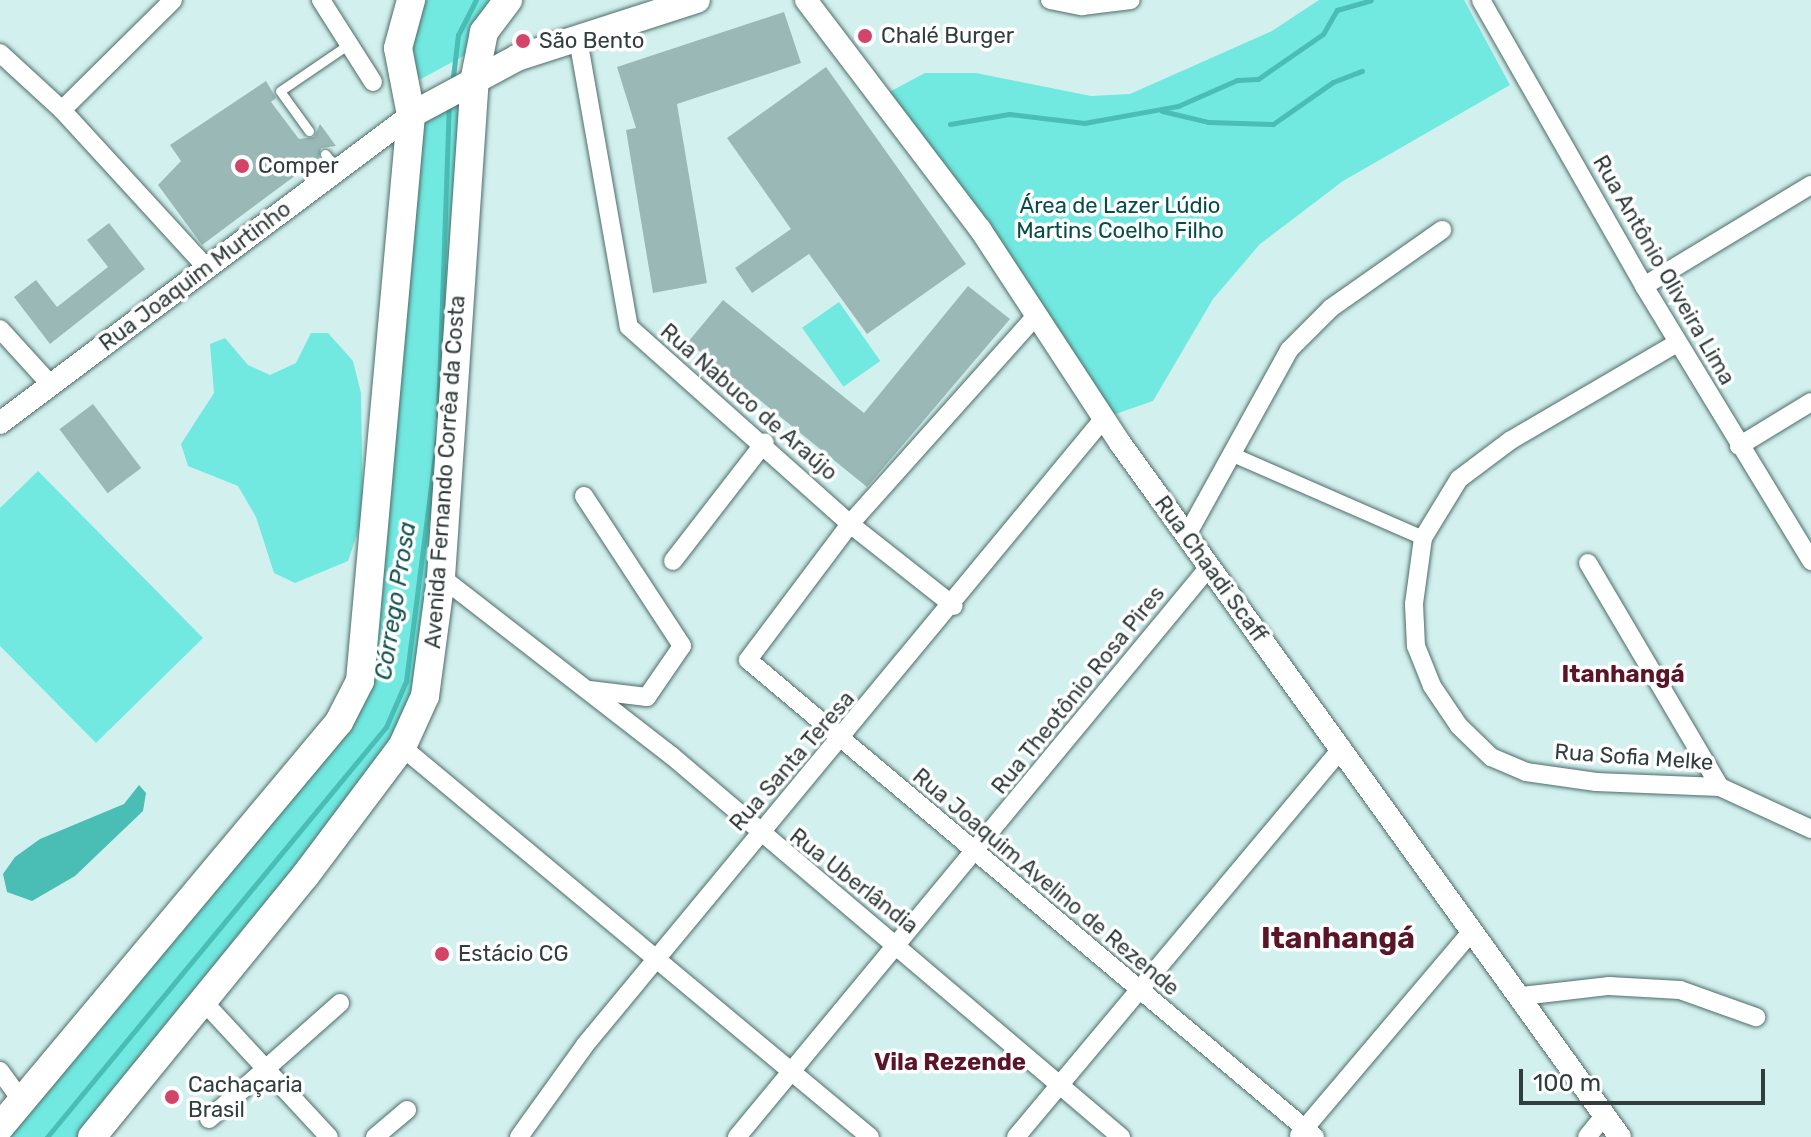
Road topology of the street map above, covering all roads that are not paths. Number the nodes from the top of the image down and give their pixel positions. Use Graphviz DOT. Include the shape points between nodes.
graph roads {
  1 [pos="173,0"];
  2 [pos="321,0"];
  3 [pos="411,0"];
  4 [pos="508,0"];
  5 [pos="697,0"];
  6 [pos="806,0"];
  7 [pos="1050,0"];
  8 [pos="1131,0"];
  9 [pos="1481,0"];
  10 [pos="578,39"];
  11 [pos="346,46"];
  12 [pos="0,53"];
  13 [pos="373,82"];
  14 [pos="467,83"];
  15 [pos="62,110"];
  16 [pos="415,113"];
  17 [pos="309,131"];
  18 [pos="1811,185"];
  19 [pos="1442,230"];
  20 [pos="206,267"];
  21 [pos="1644,286"];
  22 [pos="1034,318"];
  23 [pos="0,329"];
  24 [pos="1677,343"];
  25 [pos="50,384"];
  26 [pos="1811,402"];
  27 [pos="1104,418"];
  28 [pos="0,423"];
  29 [pos="765,442"];
  30 [pos="1739,446"];
  31 [pos="1231,454"];
  32 [pos="584,496"];
  33 [pos="850,524"];
  34 [pos="1187,535"];
  35 [pos="1423,538"];
  36 [pos="673,561"];
  37 [pos="1811,561"];
  38 [pos="1588,563"];
  39 [pos="1209,567"];
  40 [pos="441,577"];
  41 [pos="954,606"];
  42 [pos="586,690"];
  43 [pos="841,743"];
  44 [pos="402,747"];
  45 [pos="1342,748"];
  46 [pos="1720,787"];
  47 [pos="1811,829"];
  48 [pos="759,836"];
  49 [pos="978,850"];
  50 [pos="1472,931"];
  51 [pos="898,945"];
  52 [pos="655,961"];
  53 [pos="1137,993"];
  54 [pos="1522,996"];
  55 [pos="203,1001"];
  56 [pos="340,1003"];
  57 [pos="1756,1017"];
  58 [pos="265,1069"];
  59 [pos="794,1070"];
  60 [pos="0,1071"];
  61 [pos="1059,1085"];
  62 [pos="23,1103"];
  63 [pos="407,1110"];
  64 [pos="1604,1116"];
  65 [pos="209,1119"];
  66 [pos="0,1127"];
  67 [pos="1305,1134"];
  68 [pos="92,1137"];
  69 [pos="329,1137"];
  70 [pos="375,1137"];
  71 [pos="519,1137"];
  72 [pos="737,1137"];
  73 [pos="870,1137"];
  74 [pos="1016,1137"];
  75 [pos="1121,1137"];
  76 [pos="1587,1137"];
  77 [pos="1620,1137"];
  1 -- 15 [label="street"];
  2 -- 11 [label="street"];
  3 -- 16 [label="main road" via="398,48"];
  4 -- 14 [label="main road, Avenida Fernando Corrêa da Costa" via="484,32"];
  5 -- 10 [label="main road, Rua Joaquim Murtinho"];
  6 -- 22 [label="street, Rua Chaadi Scaff" via="980,229"];
  7 -- 8 [label="street" via="1082,6"];
  9 -- 21 [label="street, Rua Antônio Oliveira Lima"];
  10 -- 14 [label="main road, Rua Joaquim Murtinho"];
  10 -- 29 [label="street, Rua Nabuco de Araújo" via="629,327"];
  11 -- 13 [label="street"];
  11 -- 17 [label="lane" via="280,91"];
  12 -- 15 [label="street"];
  14 -- 16 [label="main road, Rua Joaquim Murtinho"];
  14 -- 40 [label="main road, Avenida Fernando Corrêa da Costa"];
  15 -- 20 [label="street"];
  16 -- 20 [label="street, Rua Joaquim Murtinho" via="331,161"];
  16 -- 62 [label="main road" via="360,681 339,722"];
  18 -- 21 [label="street"];
  19 -- 31 [label="street" via="1331,308 1289,350"];
  20 -- 25 [label="street, Rua Joaquim Murtinho"];
  21 -- 24 [label="street, Rua Antônio Oliveira Lima"];
  22 -- 27 [label="street, Rua Chaadi Scaff"];
  22 -- 33 [label="street"];
  23 -- 25 [label="street"];
  24 -- 30 [label="street, Rua Antônio Oliveira Lima"];
  24 -- 35 [label="street, Rua Sofia Melke" via="1483,458 1439,505"];
  25 -- 28 [label="street, Rua Joaquim Murtinho"];
  26 -- 30 [label="street"];
  27 -- 34 [label="street, Rua Chaadi Scaff"];
  27 -- 41 [label="street, Rua Santa Teresa"];
  29 -- 33 [label="street, Rua Nabuco de Araújo"];
  29 -- 36 [label="street"];
  30 -- 37 [label="street, Rua Antônio Oliveira Lima"];
  31 -- 34 [label="street"];
  31 -- 35 [label="street"];
  32 -- 42 [label="street" via="682,646 647,697"];
  33 -- 41 [label="street, Rua Nabuco de Araújo"];
  33 -- 43 [label="street, Rua Joaquim Avelino de Rezende" via="748,660"];
  34 -- 39 [label="street, Rua Chaadi Scaff"];
  35 -- 46 [label="street, Rua Sofia Melke" via="1414,604 1416,646 1446,706 1491,757 1526,772 1596,782"];
  38 -- 46 [label="street"];
  39 -- 45 [label="street, Rua Chaadi Scaff"];
  39 -- 49 [label="street, Rua Theotônio Rosa Pires"];
  40 -- 42 [label="street, Rua Uberlândia"];
  40 -- 44 [label="main road, Avenida Fernando Corrêa da Costa" via="425,696"];
  41 -- 43 [label="street, Rua Santa Teresa"];
  42 -- 48 [label="street, Rua Uberlândia"];
  43 -- 48 [label="street, Rua Santa Teresa"];
  43 -- 49 [label="street, Rua Joaquim Avelino de Rezende"];
  44 -- 52 [label="street"];
  44 -- 55 [label="main road, Avenida Fernando Corrêa da Costa"];
  45 -- 50 [label="street, Rua Chaadi Scaff"];
  45 -- 53 [label="street"];
  46 -- 47 [label="street, Rua Sofia Melke"];
  48 -- 51 [label="street, Rua Uberlândia"];
  48 -- 52 [label="street, Rua Santa Teresa"];
  49 -- 51 [label="street, Rua Theotônio Rosa Pires"];
  49 -- 53 [label="street, Rua Joaquim Avelino de Rezende"];
  50 -- 54 [label="street, Rua Chaadi Scaff"];
  50 -- 67 [label="street"];
  51 -- 59 [label="street, Rua Theotônio Rosa Pires"];
  51 -- 61 [label="street, Rua Uberlândia"];
  52 -- 59 [label="street"];
  52 -- 71 [label="street, Rua Santa Teresa"];
  53 -- 61 [label="street"];
  53 -- 67 [label="street, Rua Joaquim Avelino de Rezende"];
  54 -- 57 [label="street" via="1609,986 1680,990"];
  54 -- 64 [label="street, Rua Chaadi Scaff"];
  55 -- 58 [label="street"];
  55 -- 68 [label="main road, Avenida Fernando Corrêa da Costa"];
  56 -- 58 [label="street"];
  58 -- 65 [label="street"];
  58 -- 69 [label="street"];
  59 -- 72 [label="street, Rua Theotônio Rosa Pires"];
  59 -- 73 [label="street"];
  60 -- 62 [label="street"];
  61 -- 74 [label="street"];
  61 -- 75 [label="street, Rua Uberlândia"];
  62 -- 66 [label="main road"];
  63 -- 70 [label="street"];
  64 -- 76 [label="street"];
  64 -- 77 [label="street, Rua Chaadi Scaff"];
}
